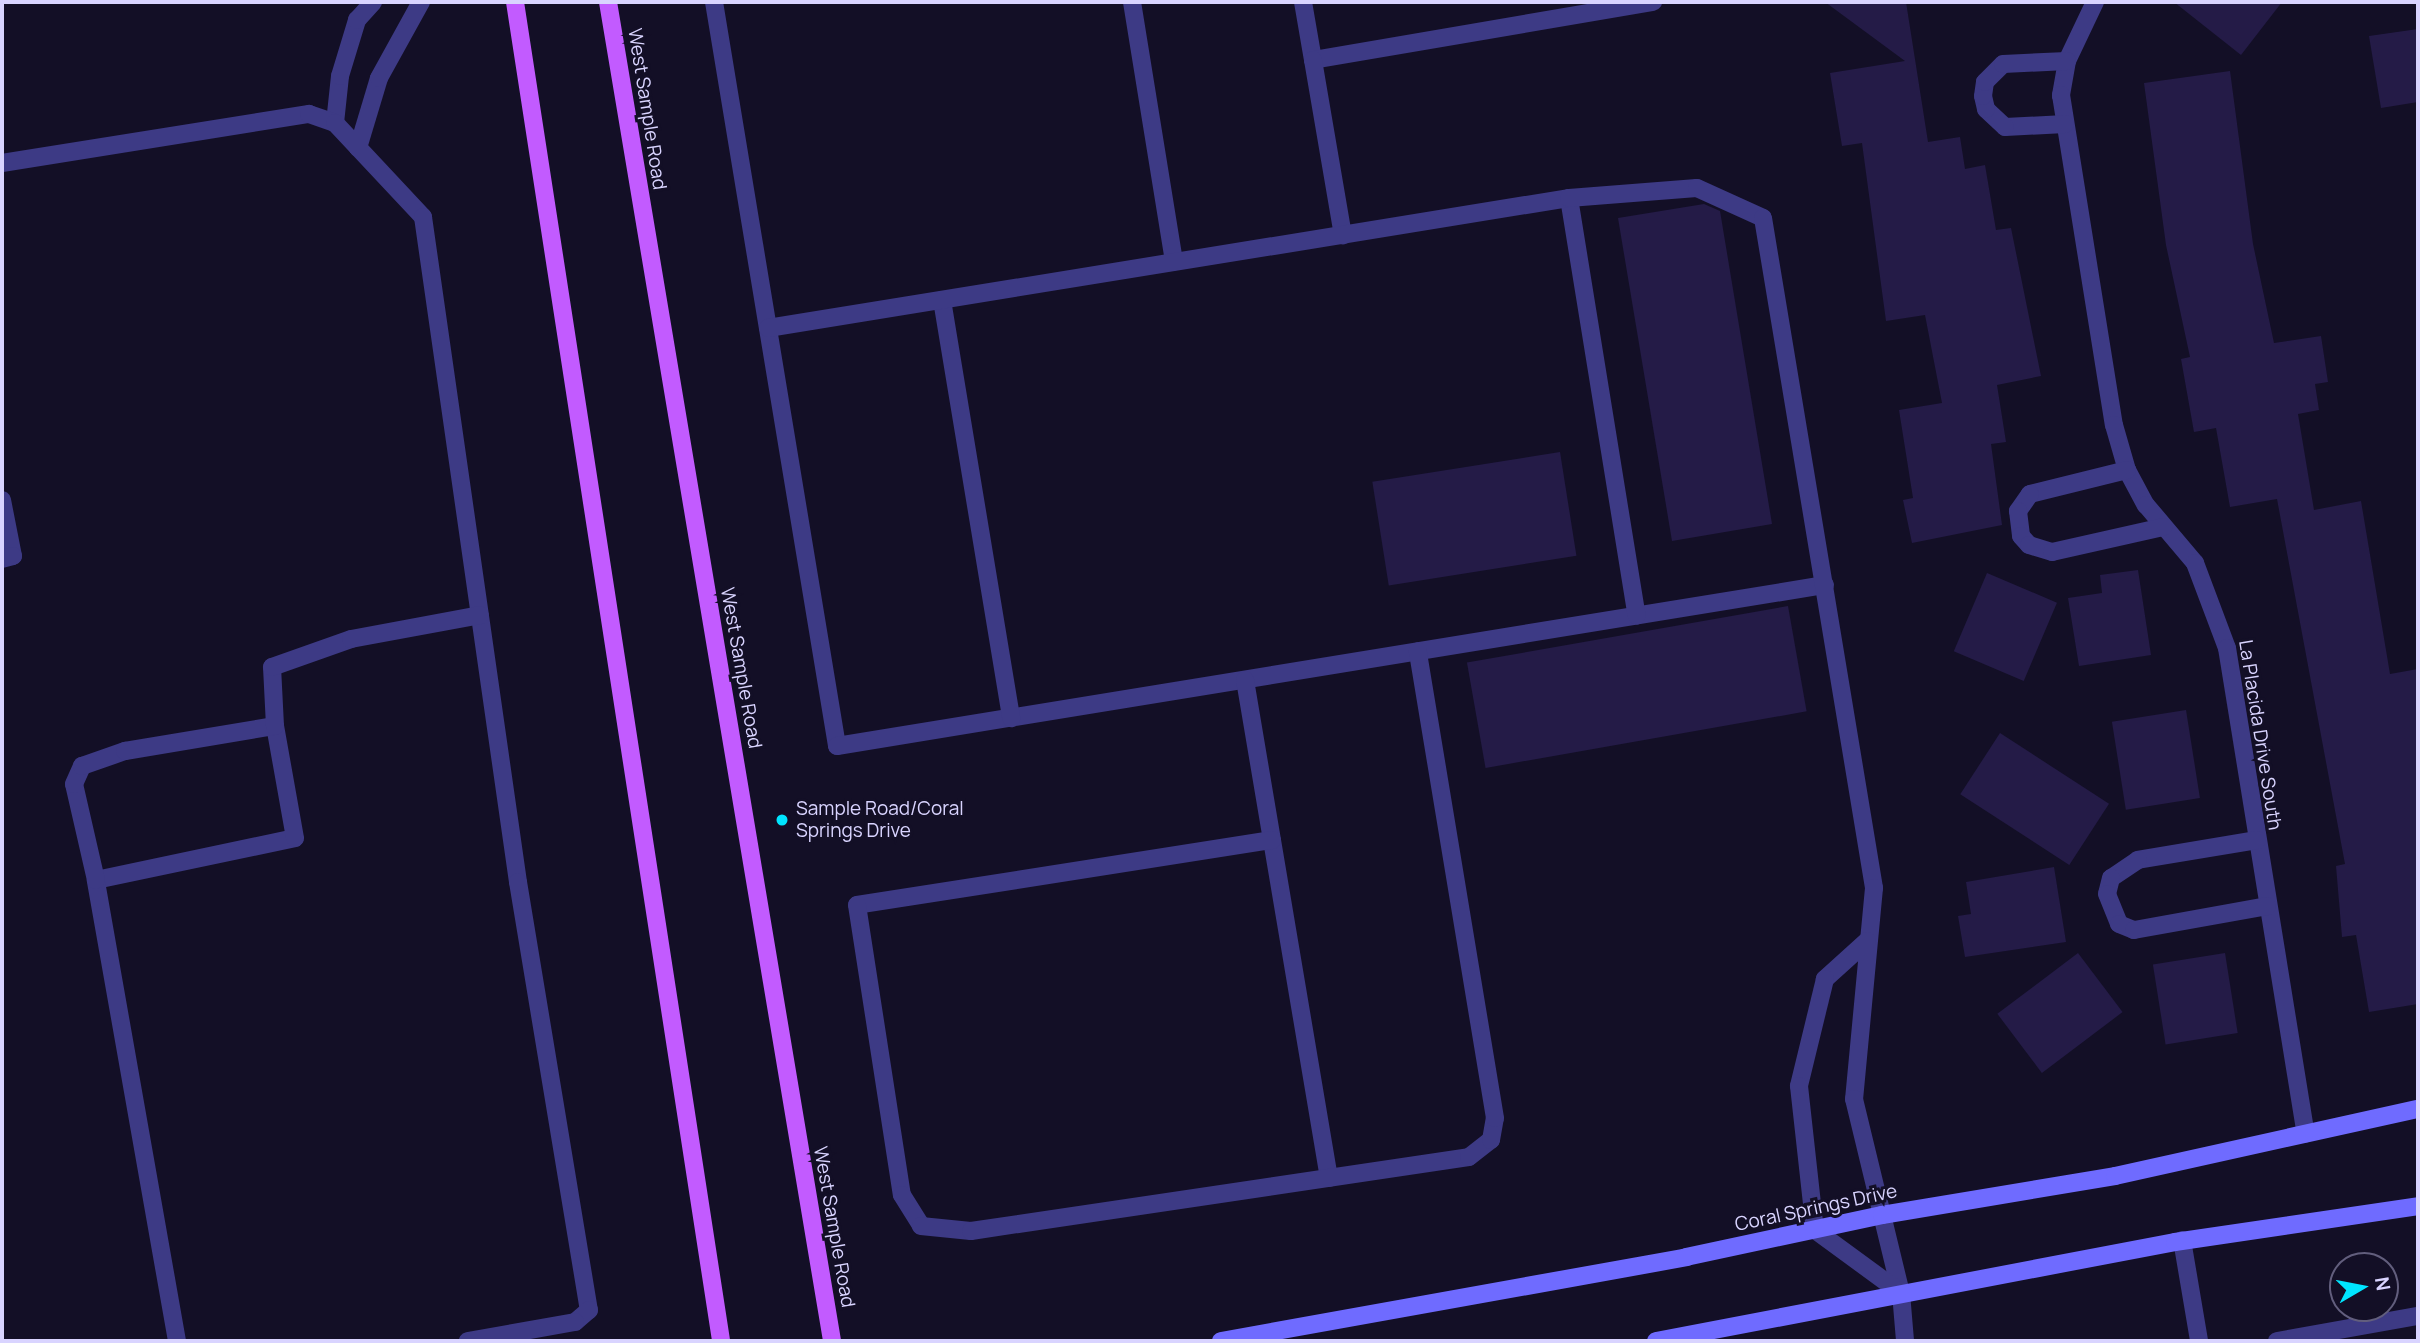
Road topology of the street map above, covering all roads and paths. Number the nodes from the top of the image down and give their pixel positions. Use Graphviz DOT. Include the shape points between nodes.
graph roads {
  1 [pos="373,2"];
  2 [pos="421,2"];
  3 [pos="515,2"];
  4 [pos="608,2"];
  5 [pos="714,2"];
  6 [pos="1132,2"];
  7 [pos="1303,2"];
  8 [pos="1653,2"];
  9 [pos="2095,2"];
  10 [pos="1313,61"];
  11 [pos="2067,61"];
  12 [pos="335,123"];
  13 [pos="2065,124"];
  14 [pos="358,148"];
  15 [pos="2,163"];
  16 [pos="1569,198"];
  17 [pos="1343,235"];
  18 [pos="1174,262"];
  19 [pos="942,300"];
  20 [pos="768,328"];
  21 [pos="2127,470"];
  22 [pos="2,500"];
  23 [pos="2163,527"];
  24 [pos="2,559"];
  25 [pos="1825,585"];
  26 [pos="480,615"];
  27 [pos="1637,616"];
  28 [pos="1418,652"];
  29 [pos="1245,680"];
  30 [pos="1012,718"];
  31 [pos="275,726"];
  32 [pos="1272,840"];
  33 [pos="2257,840"];
  34 [pos="96,880"];
  35 [pos="2267,906"];
  36 [pos="1867,941"];
  37 [pos="2418,1109"];
  38 [pos="2306,1134"];
  39 [pos="1329,1178"];
  40 [pos="2418,1206"];
  41 [pos="1882,1215"];
  42 [pos="1815,1230"];
  43 [pos="2182,1240"];
  44 [pos="1901,1293"];
  45 [pos="2418,1316"];
  46 [pos="177,1341"];
  47 [pos="468,1341"];
  48 [pos="721,1341"];
  49 [pos="832,1341"];
  50 [pos="1221,1341"];
  51 [pos="1656,1341"];
  52 [pos="1905,1341"];
  53 [pos="2199,1341"];
  54 [pos="2277,1341"];
  1 -- 12 [label="street" via="354,31 340,76"];
  2 -- 14 [label="street" via="379,78"];
  3 -- 48 [label="main road"];
  4 -- 49 [label="main road, West Sample Road"];
  5 -- 20 [label="street"];
  6 -- 18 [label="street"];
  7 -- 10 [label="street"];
  8 -- 10 [label="street"];
  9 -- 11 [label="street, La Placida Drive South"];
  10 -- 17 [label="street"];
  11 -- 13 [label="street, La Placida Drive South" via="2062,96"];
  11 -- 13 [label="street" via="2003,64 1985,82 1983,96 1986,109 2005,127"];
  12 -- 14 [label="street"];
  12 -- 15 [label="street" via="309,114"];
  13 -- 21 [label="street, La Placida Drive South" via="2114,425"];
  14 -- 26 [label="street" via="423,217"];
  16 -- 17 [label="street"];
  16 -- 25 [label="street" via="1698,188 1763,218"];
  16 -- 27 [label="street"];
  17 -- 18 [label="street"];
  18 -- 19 [label="street"];
  19 -- 20 [label="street"];
  19 -- 30 [label="street"];
  20 -- 30 [label="street" via="837,746"];
  21 -- 23 [label="street, La Placida Drive South"];
  21 -- 23 [label="street" via="2030,494 2018,511 2021,536 2040,551 2052,552"];
  22 -- 24 [label="street" via="13,556"];
  23 -- 33 [label="street, La Placida Drive South" via="2194,563 2227,648"];
  25 -- 27 [label="street"];
  25 -- 36 [label="street" via="1874,888"];
  26 -- 31 [label="street" via="351,639 272,667"];
  26 -- 47 [label="street" via="589,1310 575,1322"];
  27 -- 28 [label="street"];
  28 -- 29 [label="street"];
  28 -- 39 [label="street" via="1495,1118 1491,1140 1469,1157"];
  29 -- 30 [label="street"];
  29 -- 32 [label="street"];
  31 -- 34 [label="street" via="125,751 82,766 74,784"];
  31 -- 34 [label="street" via="295,838"];
  32 -- 39 [label="street"];
  32 -- 39 [label="street" via="857,905 902,1195 921,1226 971,1231"];
  33 -- 35 [label="street, La Placida Drive South"];
  33 -- 35 [label="street" via="2138,860 2111,878 2107,894 2119,923 2134,930"];
  34 -- 46 [label="street"];
  35 -- 38 [label="street, La Placida Drive South"];
  36 -- 41 [label="street" via="1854,1099"];
  36 -- 42 [label="street" via="1825,979 1799,1086"];
  37 -- 38 [label="main road, Coral Springs Drive"];
  38 -- 41 [label="main road, Coral Springs Drive" via="2115,1176"];
  40 -- 43 [label="main road"];
  41 -- 42 [label="main road, Coral Springs Drive"];
  41 -- 44 [label="street"];
  42 -- 44 [label="street"];
  42 -- 50 [label="main road, Coral Springs Drive"];
  43 -- 44 [label="main road"];
  43 -- 53 [label="street"];
  44 -- 51 [label="main road"];
  44 -- 52 [label="street"];
  45 -- 54 [label="street"];
}
